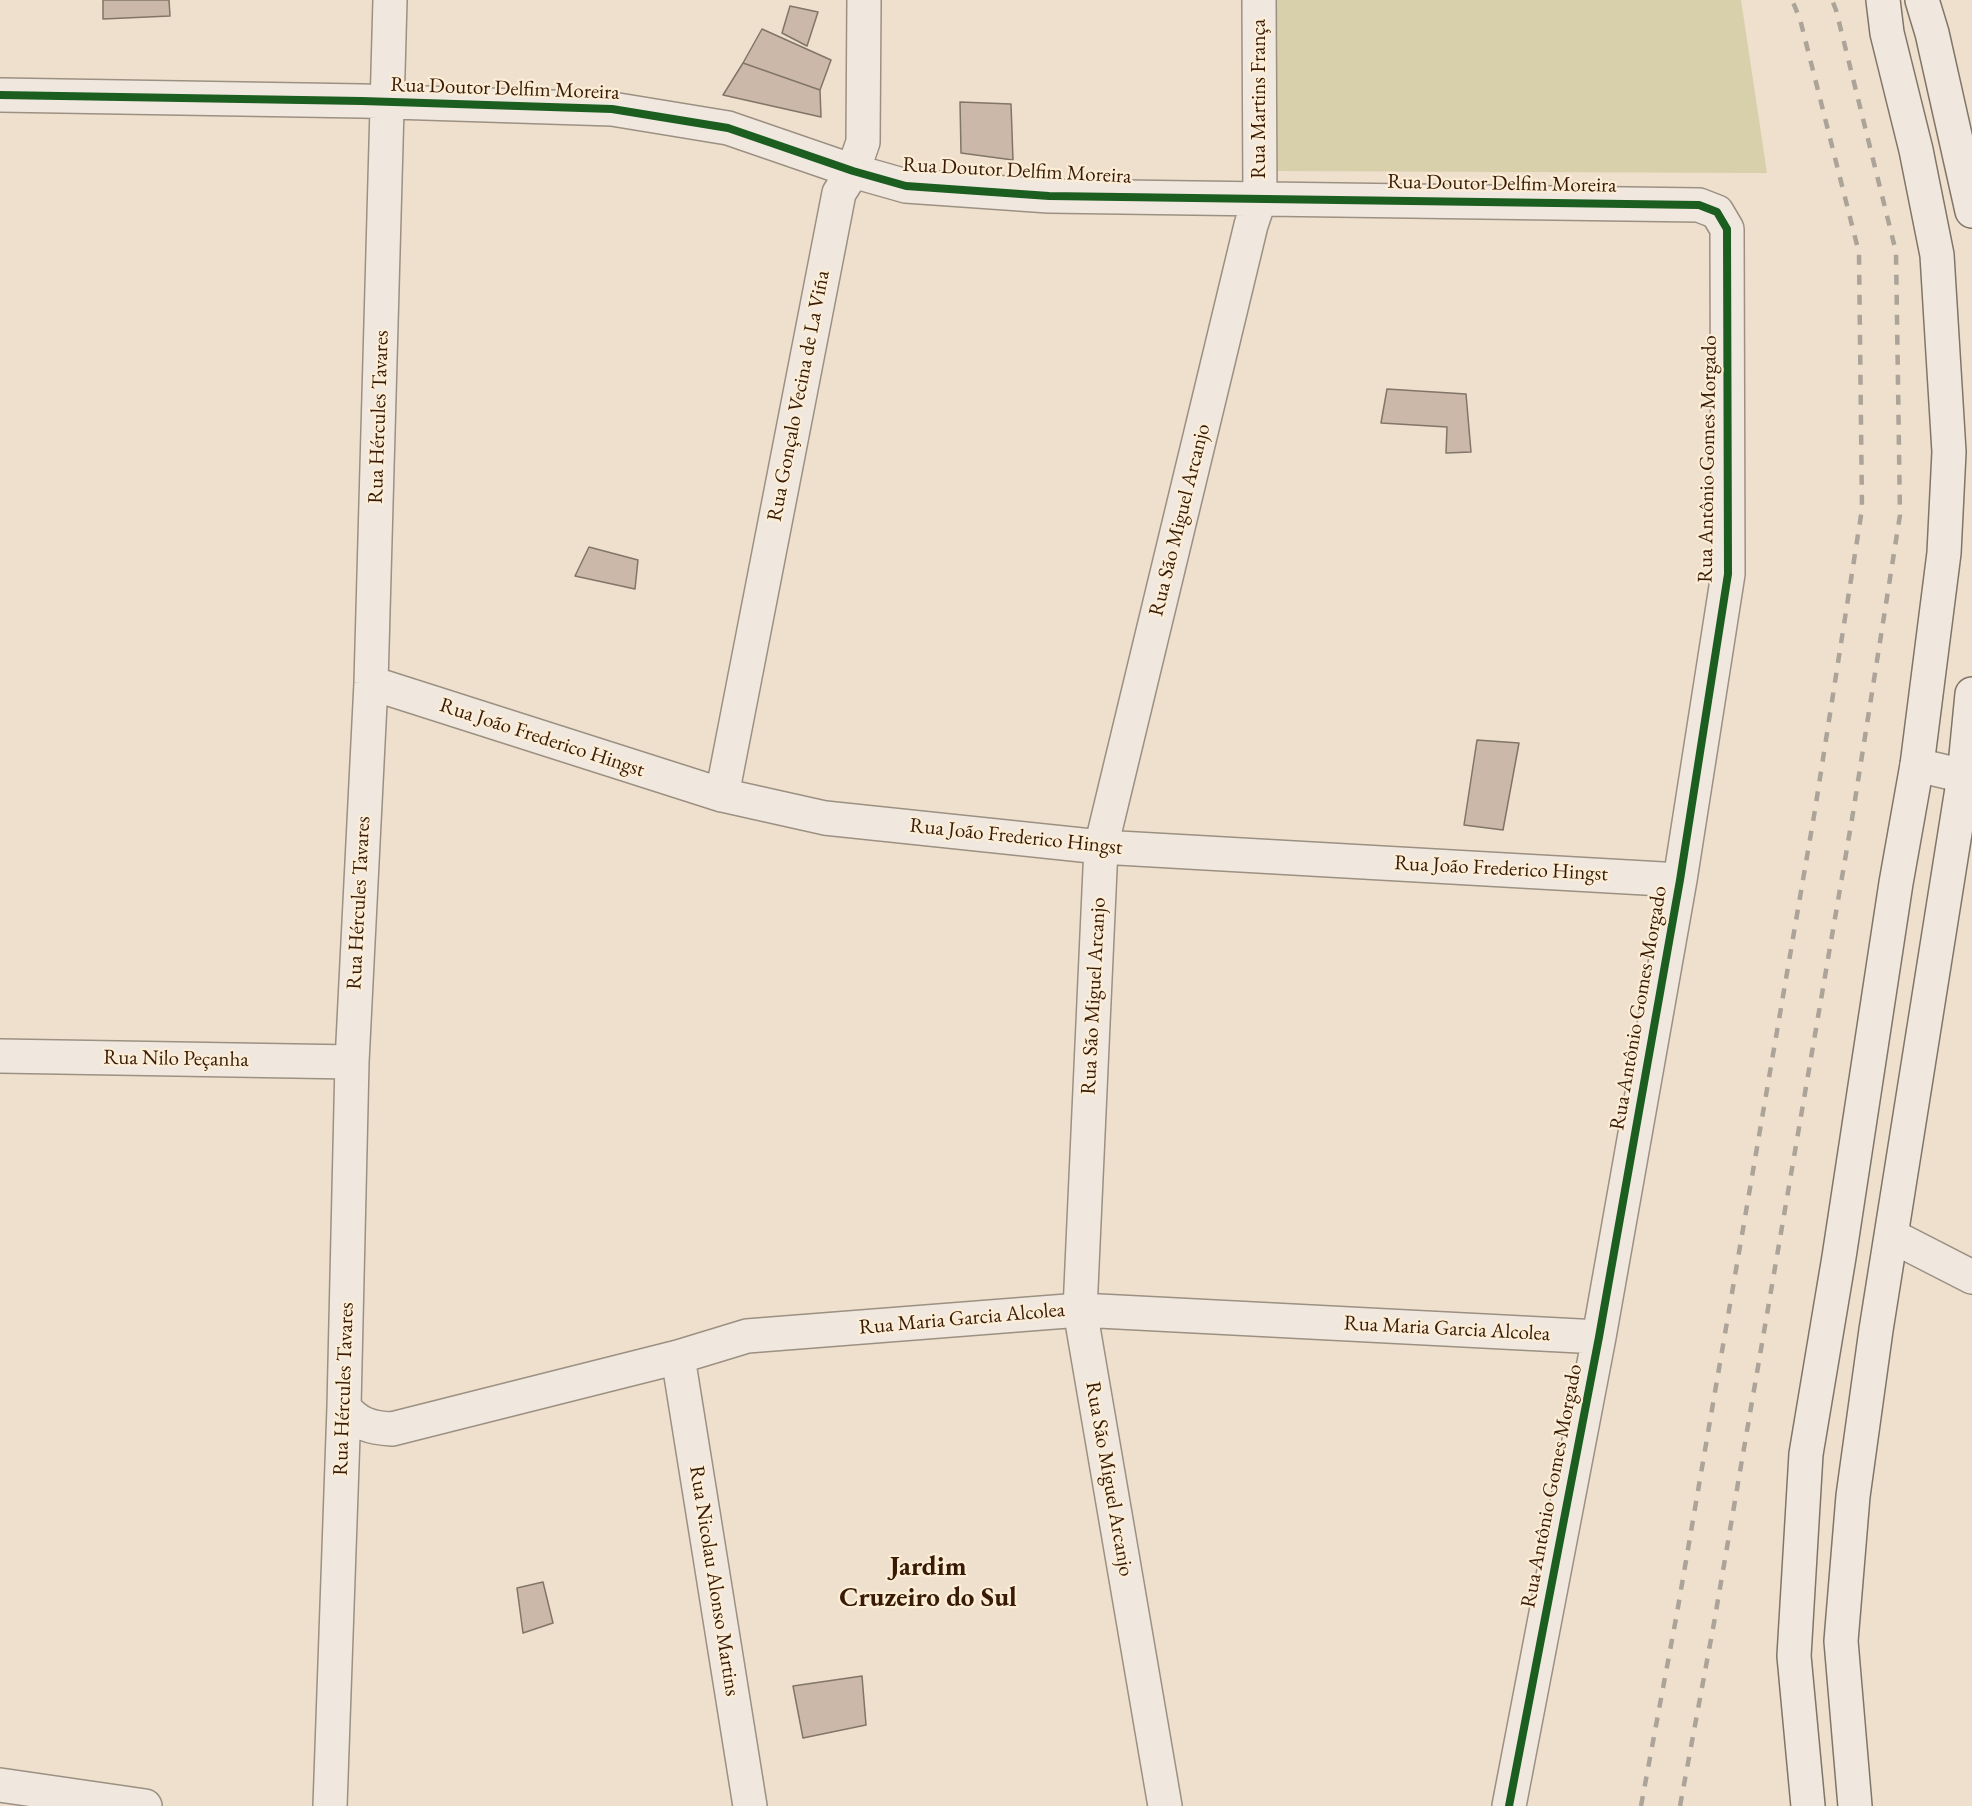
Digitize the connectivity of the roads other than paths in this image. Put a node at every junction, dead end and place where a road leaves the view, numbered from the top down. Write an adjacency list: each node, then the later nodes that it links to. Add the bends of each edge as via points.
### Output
1 (390, 0): 7 (street, Rua Hércules Tavares)
2 (864, 0): 8 (street, Rua Gonçalo Vecina de La Viña, via 863,142)
3 (1258, 0): 9 (street, Rua Martins França)
4 (1883, 0): 14 (street, via 1937,255 1949,452 1944,553)
5 (1922, 0): 10 (street)
6 (0, 96): 7 (street, Rua Doutor Delfim Moreira)
7 (388, 102): 8 (street, Rua Doutor Delfim Moreira, via 612,109 728,128); 12 (street, Rua Hércules Tavares)
8 (853, 171): 9 (street, Rua Doutor Delfim Moreira, via 906,186 1049,196); 16 (street, Rua Gonçalo Vecina de La Viña, via 839,193)
9 (1260, 198): 11 (street, Rua Doutor Delfim Moreira, via 1699,205); 17 (street, Rua São Miguel Arcanjo)
10 (1972, 211)
11 (1717, 212): 18 (street, Rua Antônio Gomes Morgado, via 1728,229 1728,574)
12 (371, 683): 16 (street, Rua João Frederico Hingst); 20 (street, Rua Hércules Tavares)
13 (1972, 694): 15 (street)
14 (1917, 765): 15 (street); 33 (street, via 1806,1454 1794,1656)
15 (1968, 778): 21 (street)
16 (722, 795): 17 (street, Rua João Frederico Hingst, via 825,818)
17 (1101, 847): 18 (street, Rua João Frederico Hingst); 23 (street, Rua São Miguel Arcanjo)
18 (1680, 880): 24 (street, Rua Antônio Gomes Morgado)
19 (0, 1056): 20 (street, Rua Nilo Peçanha)
20 (352, 1062): 26 (street, Rua Hércules Tavares)
21 (1892, 1236): 22 (street); 34 (street, via 1854,1496 1841,1641)
22 (1972, 1277)
23 (1080, 1310): 24 (street, Rua Maria Garcia Alcolea); 25 (street, Rua Maria Garcia Alcolea, via 747,1336); 31 (street, Rua São Miguel Arcanjo)
24 (1599, 1337): 32 (street, Rua Antônio Gomes Morgado)
25 (678, 1357): 26 (street, Rua Maria Garcia Alcolea, via 392,1429 364,1425); 30 (street, Rua Nicolau Alonso Martins)
26 (344, 1407): 29 (street, Rua Hércules Tavares)
27 (0, 1785): 28 (street)
28 (145, 1806)
29 (330, 1806)
30 (750, 1806)
31 (1165, 1806)
32 (1509, 1806)
33 (1808, 1806)
34 (1855, 1806)

